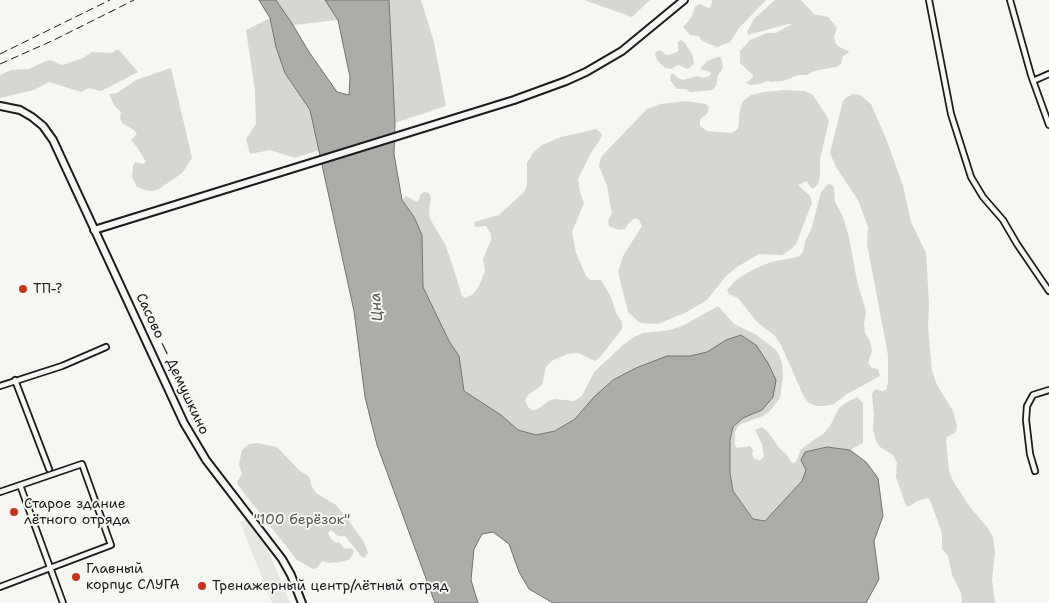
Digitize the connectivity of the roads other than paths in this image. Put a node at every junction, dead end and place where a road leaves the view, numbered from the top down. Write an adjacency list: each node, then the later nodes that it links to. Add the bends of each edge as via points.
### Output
1 (684, 0): 8 (street, via 622,51 586,72 542,90)
2 (930, 0): 9 (street, via 952,114 971,177)
3 (1010, 0): 5 (street)
4 (1049, 74): 5 (street)
5 (1033, 81): 7 (street)
6 (0, 106): 8 (street, Сасово — Демушкино, via 26,114 38,121 48,133)
7 (1049, 125)
8 (94, 230): 22 (street, Сасово — Демушкино, via 187,429 206,460 282,559)
9 (1048, 285): 10 (street)
10 (1049, 291)
11 (106, 348): 12 (street)
12 (15, 380): 13 (street); 15 (street)
13 (0, 386)
14 (1049, 390): 16 (street, via 1033,395 1026,406 1030,454)
15 (49, 469)
16 (1035, 471)
17 (20, 485): 18 (street); 19 (street); 19 (street, via 82,464 111,545)
18 (0, 492)
19 (50, 568): 20 (street); 21 (street)
20 (0, 587)
21 (63, 603)
22 (302, 603)

